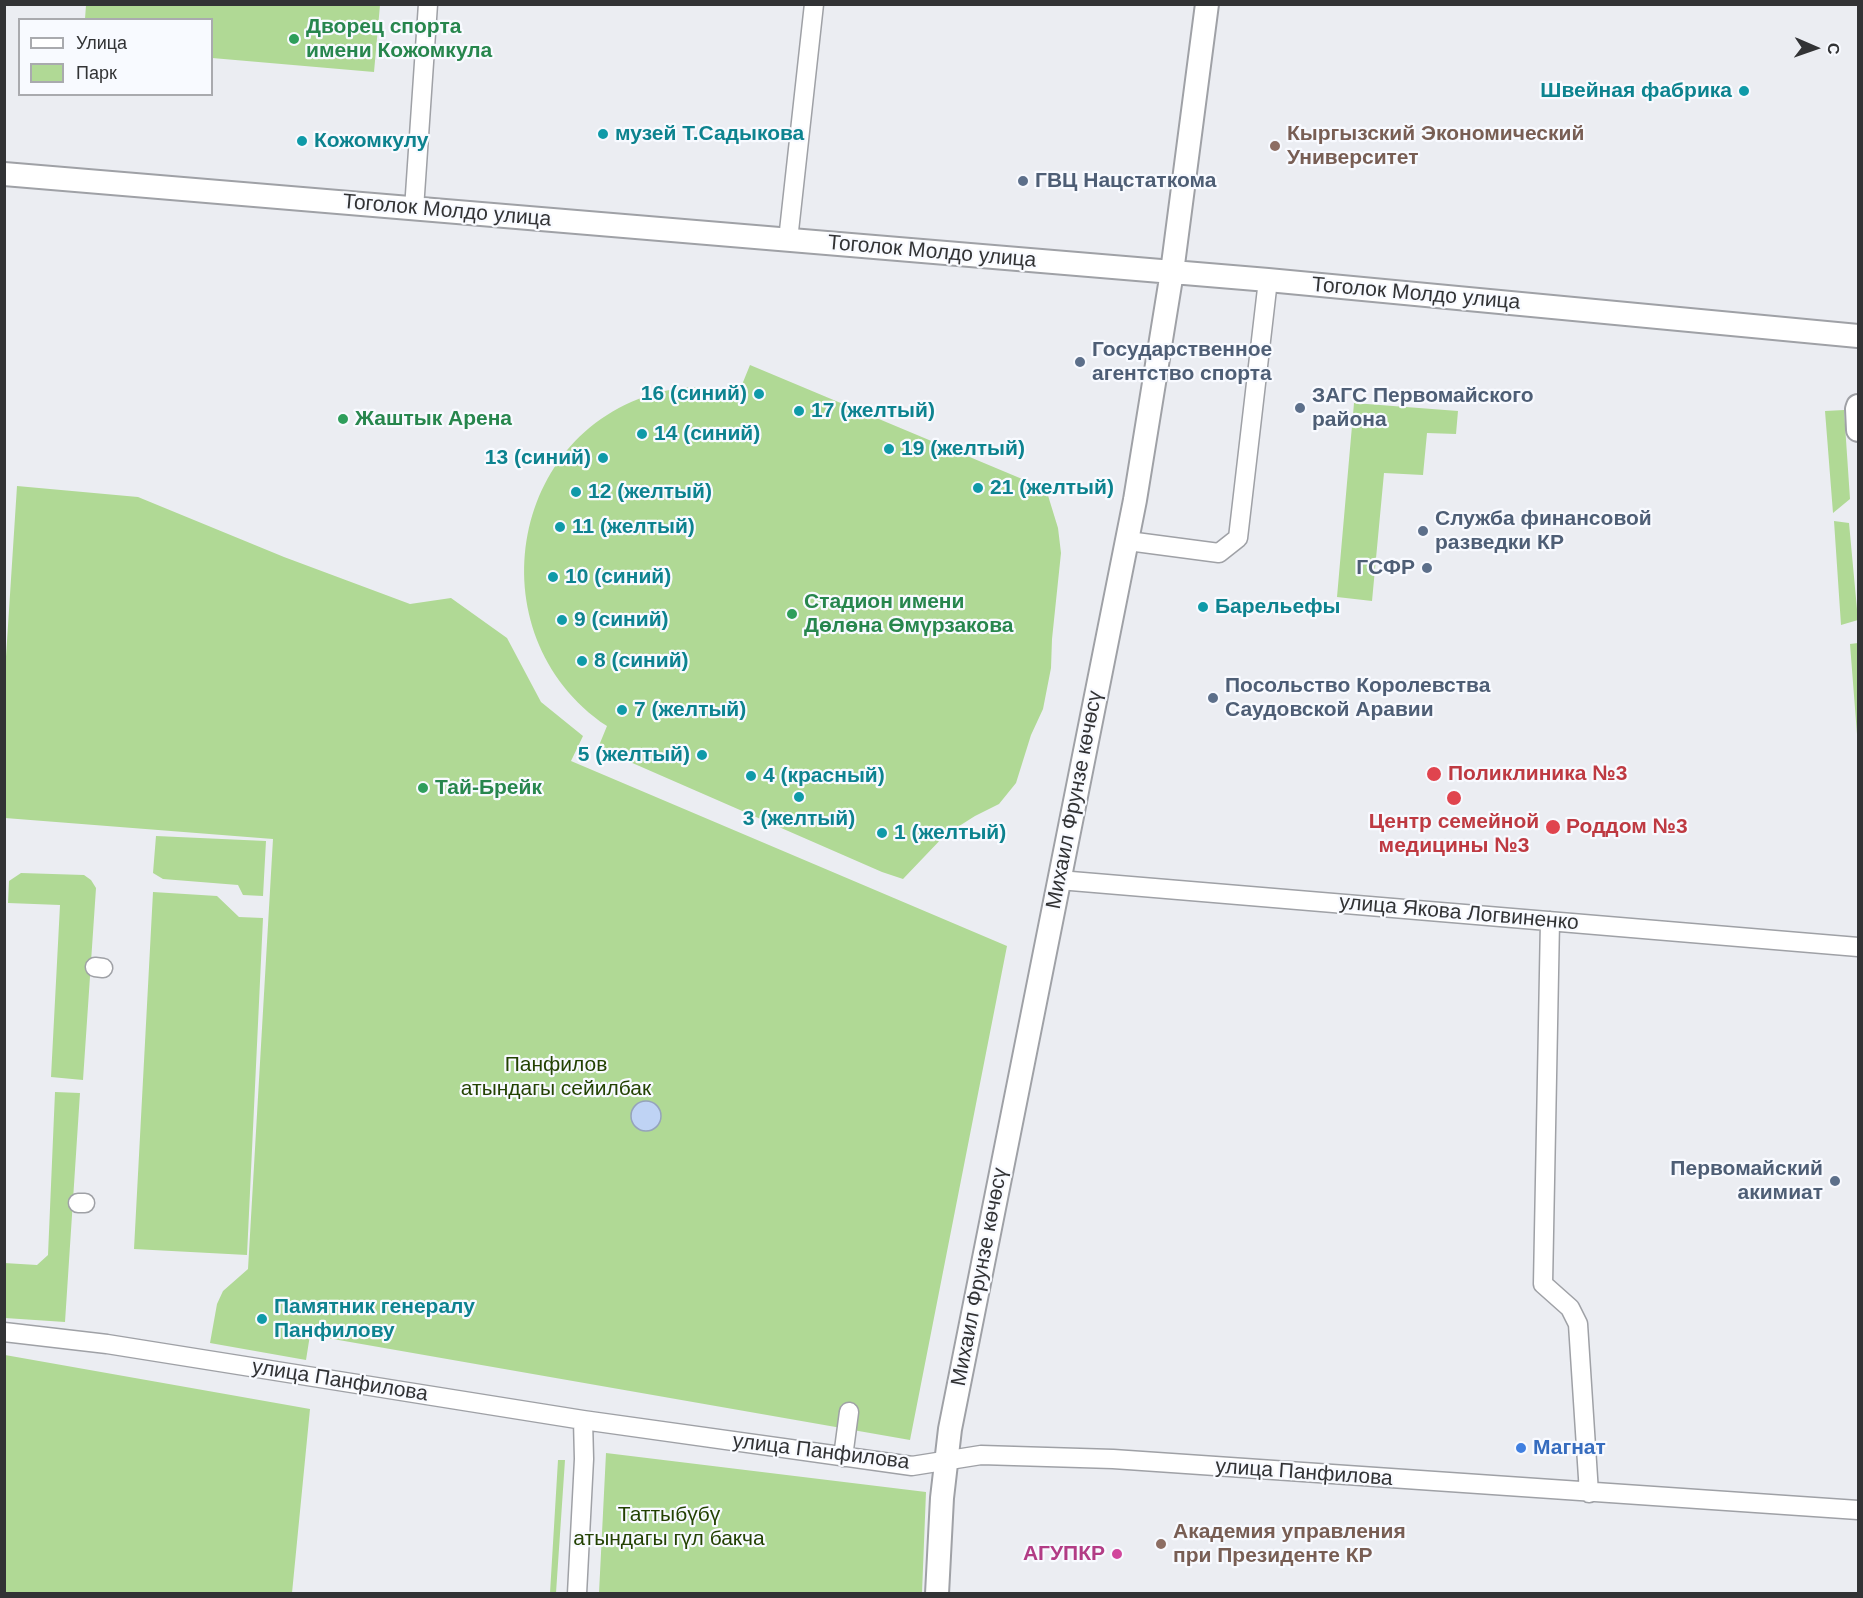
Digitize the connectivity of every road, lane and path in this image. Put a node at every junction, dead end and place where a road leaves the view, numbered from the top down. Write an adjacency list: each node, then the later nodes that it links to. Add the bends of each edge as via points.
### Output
1 (428, 4): 5 (street)
2 (814, 4): 6 (street)
3 (1207, 4): 7 (main road, Михаил Фрунзе көчөсү)
4 (4, 174): 5 (main road, Тоголок Молдо улица)
5 (414, 209): 6 (main road, Тоголок Молдо улица)
6 (788, 240): 7 (main road, Тоголок Молдо улица)
7 (1172, 272): 8 (main road, Тоголок Молдо улица); 12 (main road, Михаил Фрунзе көчөсү)
8 (1268, 280): 9 (main road, Тоголок Молдо улица); 12 (street, via 1238,538 1219,553)
9 (1858, 336)
10 (1858, 406): 11 (main road)
11 (1858, 430)
12 (1128, 540): 13 (main road, Михаил Фрунзе көчөсү)
13 (1059, 880): 14 (street, улица Якова Логвиненко); 20 (main road, Михаил Фрунзе көчөсү, via 952,1418)
14 (1550, 921): 15 (street, улица Якова Логвиненко); 21 (street, via 1543,1284 1570,1308 1578,1324)
15 (1858, 947)
16 (4, 1332): 18 (street, улица Панфилова, via 106,1344)
17 (849, 1412): 19 (street)
18 (583, 1420): 19 (street, улица Панфилова); 23 (street)
19 (843, 1457): 20 (street, улица Панфилова, via 912,1466)
20 (947, 1461): 21 (street, улица Панфилова, via 981,1455 1113,1459); 24 (main road, Михаил Фрунзе көчөсү)
21 (1588, 1493): 22 (street, улица Панфилова)
22 (1858, 1510)
23 (576, 1593)
24 (937, 1593)

